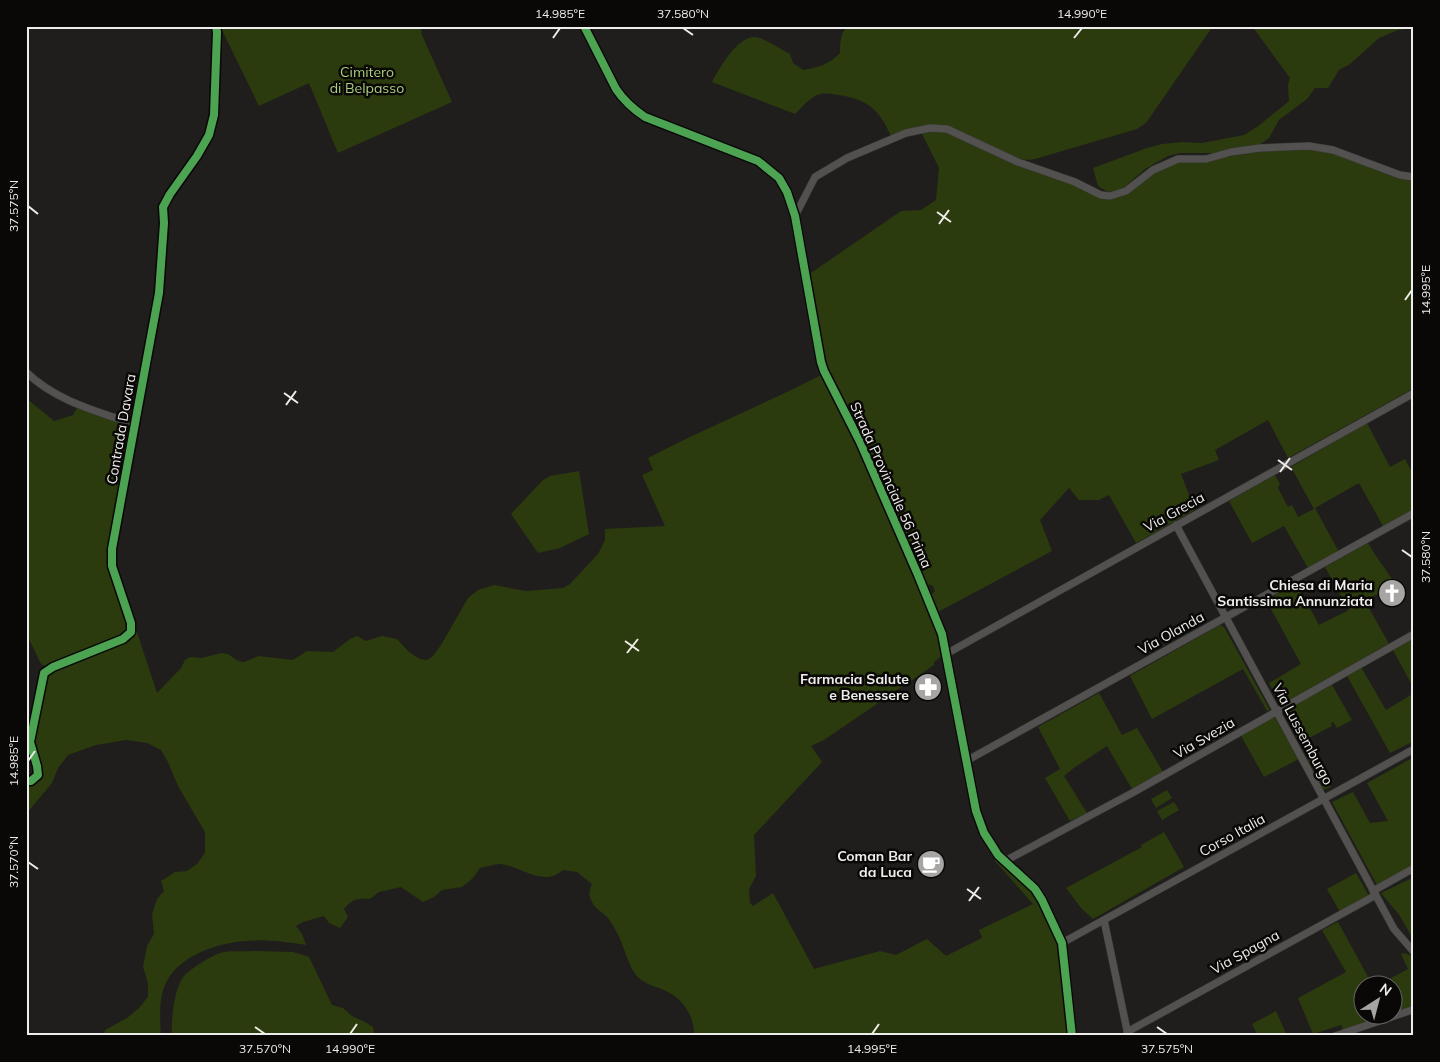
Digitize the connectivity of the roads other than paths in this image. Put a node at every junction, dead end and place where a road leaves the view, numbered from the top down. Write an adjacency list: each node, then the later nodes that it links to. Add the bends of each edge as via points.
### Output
1 (216, 26): 7 (street, Contrada Davara, via 212,125 204,145 163,207 159,293)
2 (584, 26): 4 (street, Strada Provinciale 56 Prima, via 622,98 645,117 758,161 779,178)
3 (1414, 177): 4 (street, via 1400,175 1333,150 1309,146 1260,148 1206,159 1178,159 1153,170 1126,191 1110,196 1018,162 947,129 930,128 906,133 847,158 815,178)
4 (795, 216): 12 (street, Strada Provinciale 56 Prima, via 821,362 918,574 942,634)
5 (26, 372): 7 (street, via 52,392 76,404)
6 (1414, 392): 9 (street, Via Grecia)
7 (134, 424): 16 (street, Contrada Davara, via 111,558 131,632 123,639 53,667 44,674 30,742 38,772 36,779)
8 (1414, 513): 10 (street, Via Olanda)
9 (1176, 525): 10 (street, Via Lussemburgo); 12 (street, Via Grecia)
10 (1226, 618): 13 (street, Via Lussemburgo); 15 (street, Via Olanda)
11 (1414, 634): 13 (street, Via Svezia)
12 (946, 654): 15 (street, Strada Provinciale 56 Prima)
13 (1277, 710): 17 (street, Via Lussemburgo); 18 (street, Via Svezia)
14 (1414, 748): 17 (street, Corso Italia)
15 (966, 761): 18 (street, Strada Provinciale 56 Prima, via 979,822)
16 (26, 781)
17 (1324, 799): 20 (street, Via Lussemburgo); 21 (street, Corso Italia)
18 (1005, 861): 22 (street, Strada Provinciale 56 Prima, via 1034,889)
19 (1414, 868): 20 (street, Via Spagna)
20 (1374, 893): 23 (street, Via Lussemburgo, via 1394,929); 25 (street, Via Spagna)
21 (1104, 920): 22 (street, Corso Italia); 25 (street)
22 (1062, 943): 26 (street, Strada Provinciale 56 Prima)
23 (1414, 952)
24 (1412, 1010): 27 (street)
25 (1128, 1034)
26 (1072, 1036)
27 (1335, 1036)

